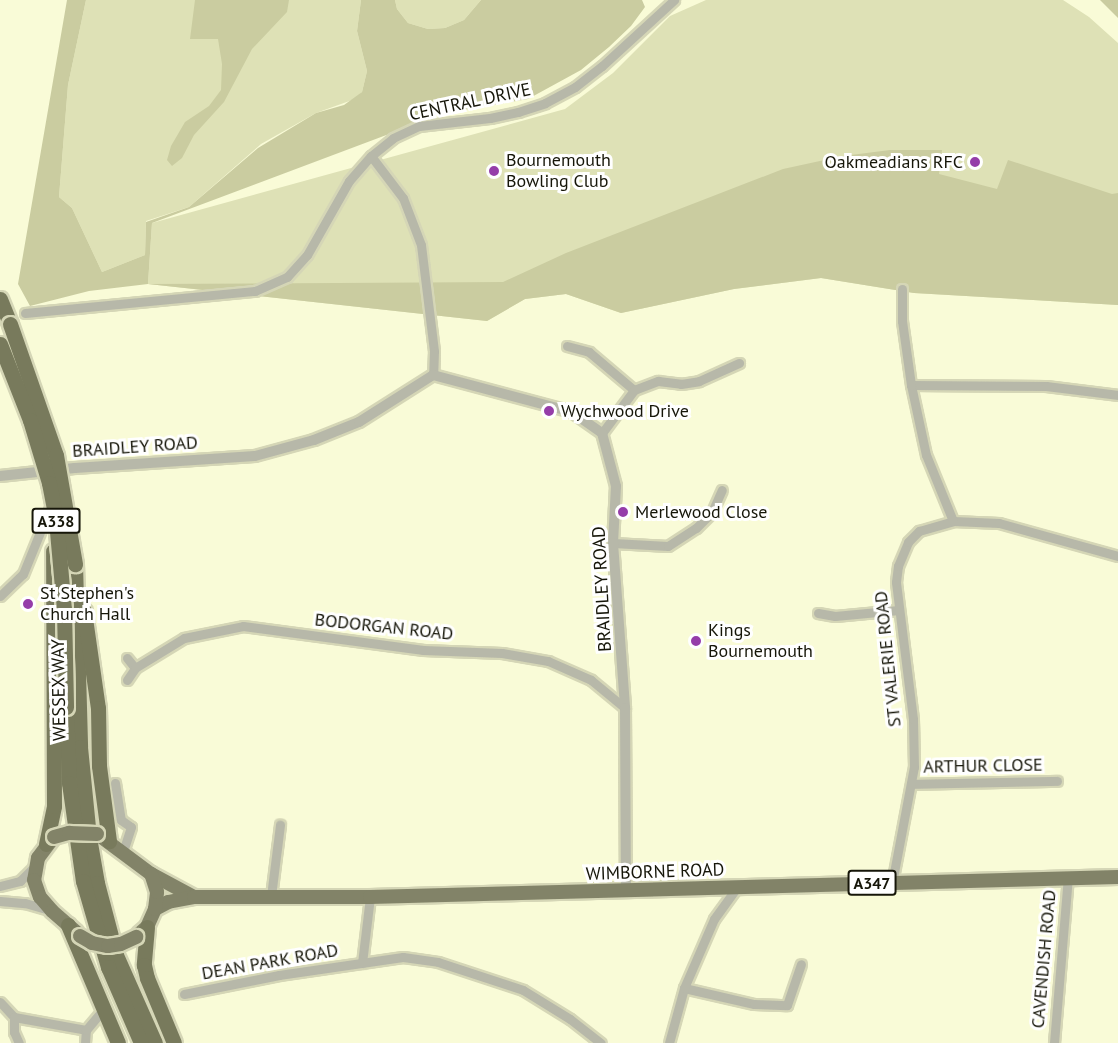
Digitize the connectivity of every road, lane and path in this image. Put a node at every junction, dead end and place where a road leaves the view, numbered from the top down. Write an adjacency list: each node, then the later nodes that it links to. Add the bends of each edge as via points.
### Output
1 (674, 0): 2 (street, CENTRAL DRIVE, via 602,66 545,103 490,118 419,126 393,138)
2 (371, 156): 5 (street, CENTRAL DRIVE, via 349,181 308,255 287,277 255,291); 9 (street, via 403,198 422,245 434,351)
3 (902, 288): 10 (street, via 902,321)
4 (0, 299): 20 (highway, WESSEX WAY / A338, bridge, via 56,455)
5 (25, 313)
6 (0, 344): 27 (highway, WESSEX WAY / A338, bridge, via 37,440 56,520 64,609)
7 (567, 346): 11 (street, via 589,352)
8 (739, 363): 11 (street, via 699,381 658,381)
9 (433, 375): 13 (street, via 572,412); 14 (street, BRAIDLEY ROAD, via 359,422 314,440 255,456)
10 (911, 385): 12 (street, via 1046,386); 17 (street, via 926,455)
11 (634, 390): 13 (street)
12 (1118, 395)
13 (602, 433): 18 (street, BRAIDLEY ROAD, via 616,486)
14 (52, 470): 15 (street, BRAIDLEY ROAD); 21 (street, via 53,500 35,545 23,574)
15 (0, 476)
16 (722, 490): 18 (street, via 712,512 668,546)
17 (953, 521): 19 (street, ST VALERIE ROAD, via 999,523); 22 (street, ST VALERIE ROAD, via 919,531 908,542 898,566)
18 (613, 543): 28 (street, BRAIDLEY ROAD)
19 (1118, 556)
20 (75, 564): 27 (highway, WESSEX WAY / A338); 33 (highway, via 98,708)
21 (0, 596)
22 (898, 609): 23 (street, via 835,616); 31 (street, ST VALERIE ROAD, via 913,719)
23 (818, 613)
24 (127, 658): 25 (street)
25 (135, 668): 26 (street, BODORGAN ROAD); 28 (street, BODORGAN ROAD, via 184,638 243,626 423,650 502,653 548,661 591,680)
26 (127, 680)
27 (66, 706): 34 (highway); 63 (highway, WESSEX WAY / A338, via 69,783 83,881 108,967); 64 (highway, WESSEX WAY / A338, via 97,884 116,955)
28 (626, 708): 43 (street, BRAIDLEY ROAD)
29 (1057, 781): 31 (street, ARTHUR CLOSE)
30 (115, 783): 35 (street, via 121,820 130,827)
31 (911, 784): 40 (street, ST VALERIE ROAD)
32 (280, 825): 44 (street)
33 (103, 838): 34 (main road, bridge, via 69,833); 35 (main road)
34 (50, 841): 36 (main road)
35 (123, 852): 37 (main road)
36 (35, 866): 41 (street, via 20,881); 49 (main road, via 34,880 40,897)
37 (151, 873): 45 (main road, WIMBORNE ROAD / A347); 48 (main road, via 157,892)
38 (1118, 877): 39 (main road, WIMBORNE ROAD / A347)
39 (1068, 878): 40 (main road, WIMBORNE ROAD / A347); 68 (street, CAVENDISH ROAD)
40 (892, 883): 42 (main road, WIMBORNE ROAD / A347)
41 (0, 886)
42 (737, 887): 43 (main road, WIMBORNE ROAD / A347); 54 (street, via 714,919)
43 (626, 891): 46 (main road, WIMBORNE ROAD / A347)
44 (271, 896): 45 (main road, WIMBORNE ROAD / A347); 46 (main road, WIMBORNE ROAD / A347)
45 (194, 897): 48 (main road, WIMBORNE ROAD / A347)
46 (370, 897): 52 (street, DEAN PARK ROAD)
47 (0, 901): 49 (street)
48 (155, 909): 51 (main road)
49 (52, 911): 50 (main road)
50 (68, 925): 51 (main road, bridge, via 92,943 108,946 121,944); 57 (highway)
51 (141, 932): 65 (highway, via 147,978)
52 (362, 963): 55 (street, DEAN PARK ROAD); 66 (street, DEAN PARK ROAD, via 403,957 482,975 523,990)
53 (801, 964): 54 (street, via 787,1005 754,1004)
54 (684, 988): 67 (street)
55 (184, 994)
56 (0, 1002): 58 (street)
57 (103, 1010): 59 (street); 62 (highway)
58 (14, 1017): 59 (street); 60 (street)
59 (86, 1030): 61 (street)
60 (19, 1043)
61 (85, 1043)
62 (118, 1043)
63 (141, 1043)
64 (155, 1043)
65 (174, 1043)
66 (601, 1043)
67 (669, 1043)
68 (1054, 1043)

